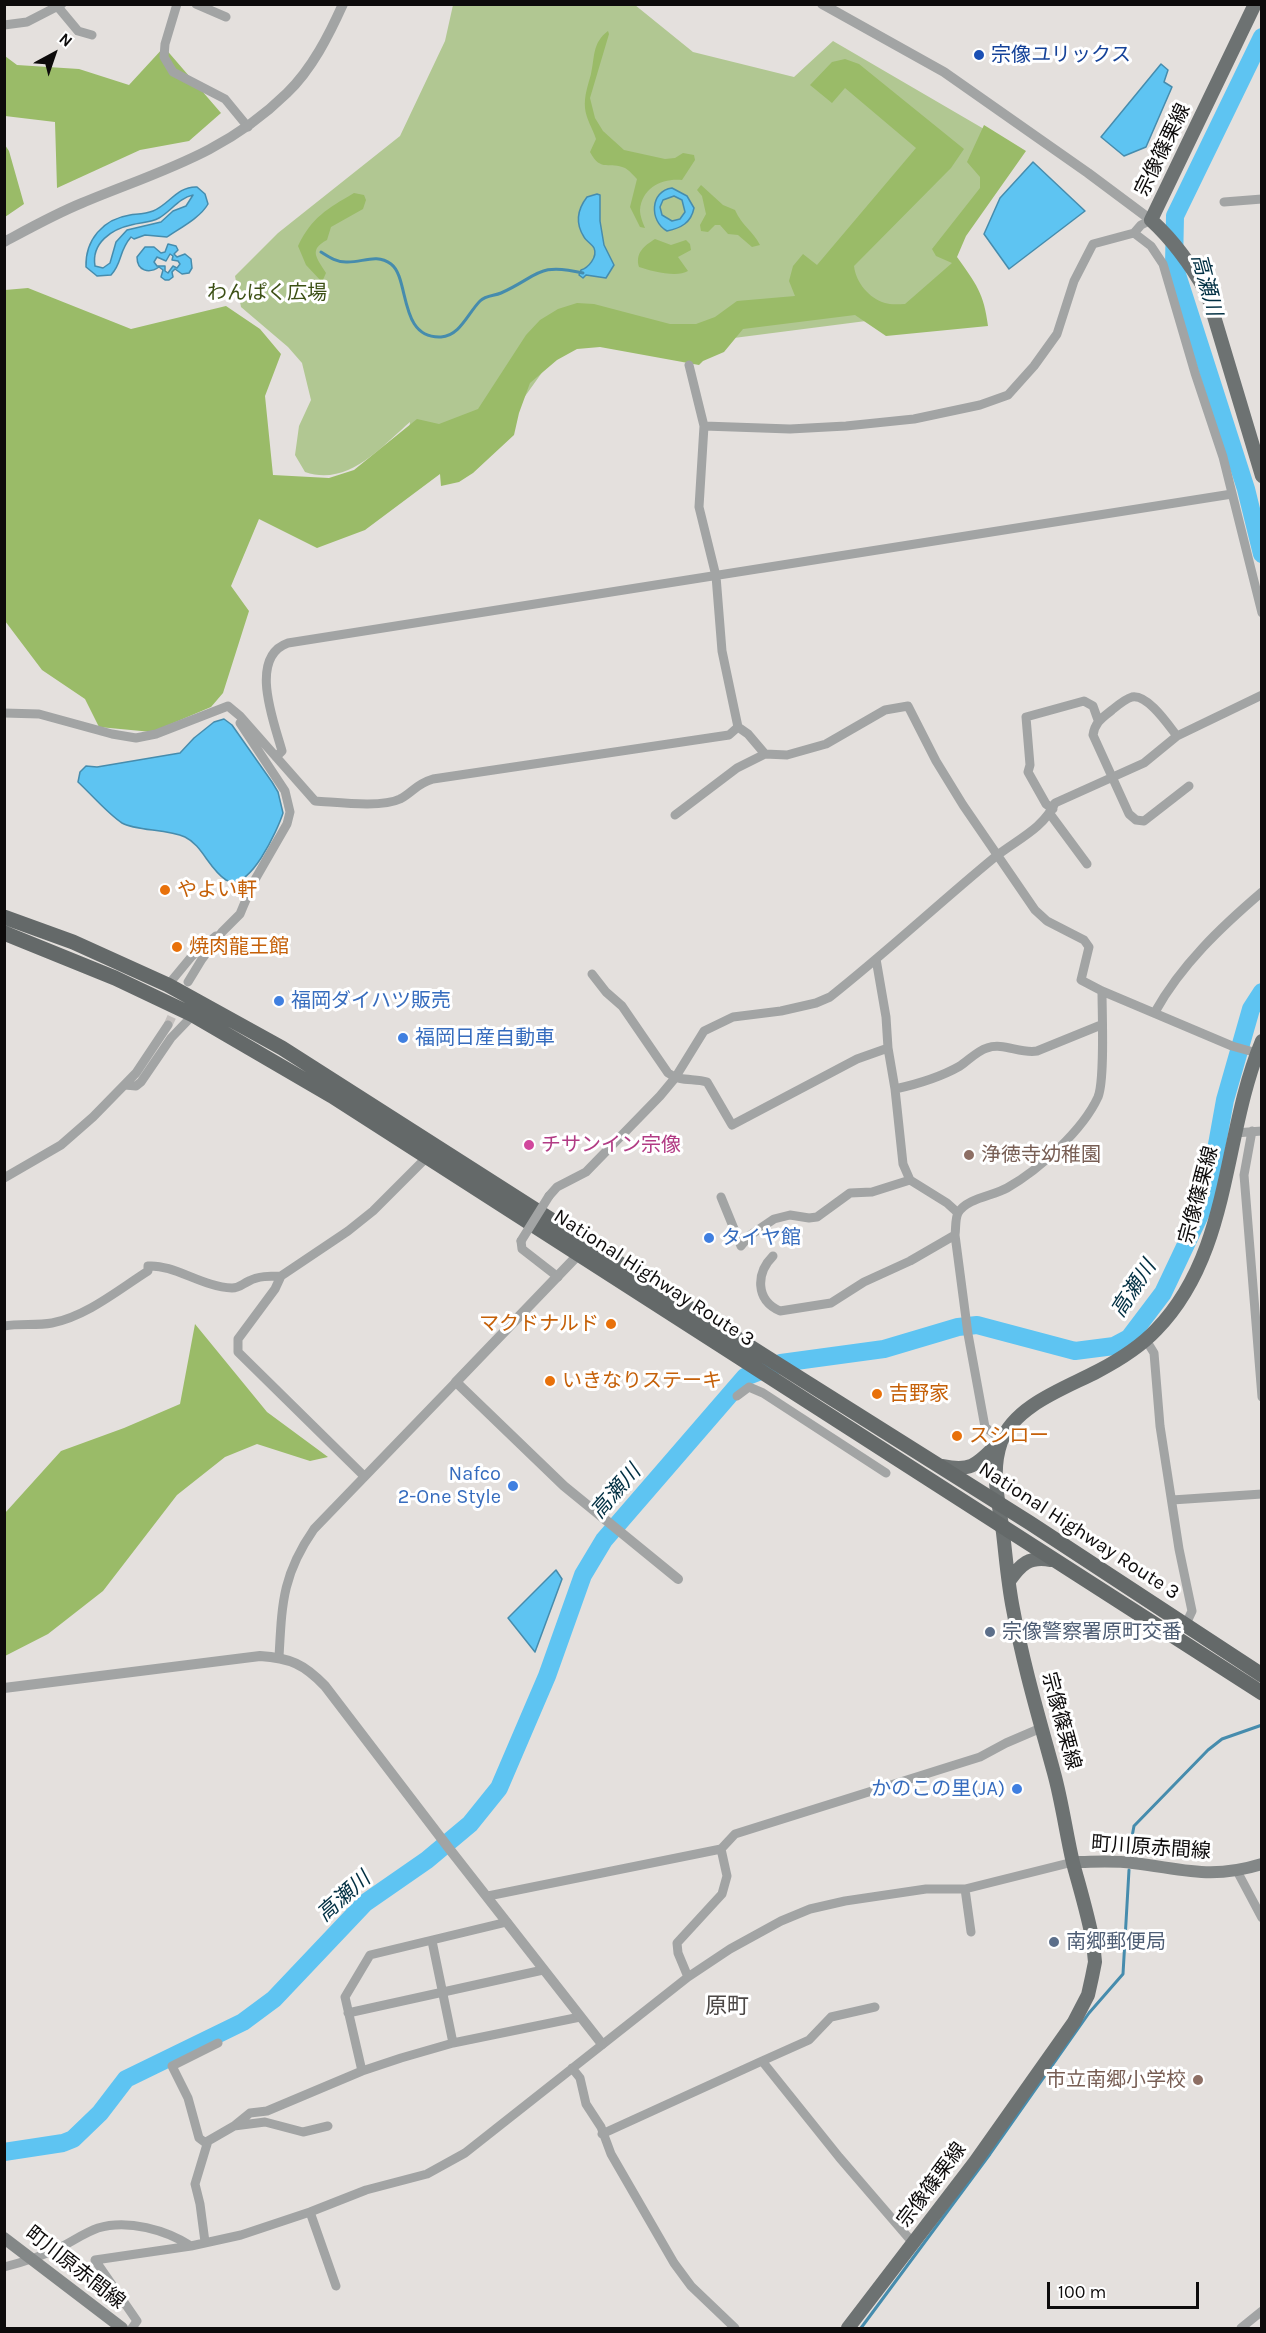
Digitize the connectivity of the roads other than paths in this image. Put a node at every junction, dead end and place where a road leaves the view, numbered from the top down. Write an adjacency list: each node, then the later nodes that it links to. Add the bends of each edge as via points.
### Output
1 (177, 4): 10 (street, via 164,57 173,72 225,99)
2 (196, 4): 7 (street)
3 (344, 4): 10 (street, via 312,62 288,92)
4 (822, 4): 13 (street, via 944,72)
5 (1255, 4): 13 (main road, 宗像篠栗線)
6 (54, 7): 8 (street, via 27,22); 9 (street, via 78,32)
7 (226, 17)
8 (4, 24)
9 (92, 35)
10 (248, 127): 15 (street, via 202,154 82,203)
11 (1262, 199): 12 (street)
12 (1224, 202)
13 (1151, 220): 14 (street); 18 (main road, 宗像篠栗線, via 1179,248 1207,293)
14 (1134, 233): 17 (street, via 1093,244 1074,281 1057,334 1008,395 914,419 846,426); 19 (street, via 1151,246 1162,264)
15 (4, 242)
16 (689, 365): 17 (street)
17 (704, 426): 20 (street, via 699,507)
18 (1262, 476)
19 (1232, 494): 20 (street); 21 (street)
20 (716, 576): 26 (street, via 722,651); 29 (street, via 280,646 270,659 266,686 282,751)
21 (1262, 613)
22 (1262, 695): 27 (street)
23 (4, 713): 24 (street, via 39,714 136,738 228,706)
24 (240, 716): 29 (street); 38 (street, via 240,725 285,791 290,812 240,914)
25 (1098, 720): 27 (street, via 1122,702 1140,698 1166,718); 30 (street, via 1094,740); 32 (street, via 1093,706 1084,701 1026,717 1028,772)
26 (738, 727): 28 (street); 29 (street, via 729,735 433,779 422,782 400,799 368,804 315,801)
27 (1177, 736): 30 (street, via 1144,763)
28 (765, 754): 33 (street, via 737,768); 34 (street, via 787,755 826,744 885,710 908,706 936,761)
29 (276, 757)
30 (1113, 778): 31 (street, via 1129,814 1144,821); 32 (street, via 1055,803)
31 (1190, 786)
32 (1051, 812): 34 (street, via 1031,832); 35 (street)
33 (675, 815)
34 (996, 856): 40 (street); 44 (street, via 1035,910 1047,921 1084,940 1089,947 1081,980)
35 (1087, 864)
36 (1262, 892): 45 (street, via 1208,942 1166,992)
37 (4, 917): 43 (highway, National Highway Route 3, via 74,942)
38 (222, 932): 42 (street); 43 (street, via 199,949)
39 (4, 933): 46 (highway, National Highway Route 3)
40 (876, 959): 50 (street); 51 (street, via 830,997 816,1003 733,1017 714,1024 705,1031)
41 (592, 974): 51 (street, via 622,1006)
42 (188, 982)
43 (168, 986): 72 (highway, National Highway Route 3, via 282,1048)
44 (1102, 991): 45 (street); 48 (street)
45 (1155, 1012): 49 (street, via 1232,1046)
46 (193, 1015): 52 (street, via 171,1038 141,1082 136,1086); 56 (highway, National Highway Route 3)
47 (168, 1025): 52 (street)
48 (1101, 1025): 53 (street, via 1037,1051 986,1048 951,1071); 60 (street, via 1099,1095 1090,1111 1051,1155 1029,1173 1007,1188 966,1205)
49 (1259, 1047): 55 (main road, 宗像篠栗線)
50 (888, 1048): 51 (street, via 857,1059 732,1125 707,1082); 53 (street)
51 (675, 1078): 65 (street, bridge, via 586,1172 557,1187 520,1241 522,1249)
52 (125, 1084): 57 (street, via 61,1145)
53 (895, 1089): 58 (street, via 903,1164)
54 (1257, 1131): 55 (street); 70 (street, via 1244,1175)
55 (1235, 1133): 67 (main road, 宗像篠栗線, via 1218,1210 1195,1274 1176,1308)
56 (427, 1156): 62 (highway, National Highway Route 3); 64 (street, via 373,1211)
57 (4, 1178)
58 (910, 1180): 59 (street, via 850,1193 817,1216 774,1219 741,1246); 60 (street)
59 (721, 1197)
60 (958, 1213): 61 (street)
61 (955, 1235): 63 (street, via 831,1303 780,1311 766,1302 761,1290 764,1266); 71 (street, via 985,1427)
62 (579, 1254): 65 (street); 78 (highway, National Highway Route 3)
63 (773, 1256)
64 (280, 1276): 66 (street, via 260,1277 232,1288 202,1282 160,1265 148,1266 148,1271 71,1317 51,1323); 74 (street, via 275,1289 238,1339 238,1352)
65 (558, 1277): 68 (street)
66 (4, 1326)
67 (1146, 1340): 71 (main road, 宗像篠栗線, via 1034,1405); 76 (street, via 1154,1353)
68 (456, 1382): 74 (street); 80 (street, via 564,1486)
69 (737, 1396): 73 (street, via 749,1387 756,1390)
70 (1262, 1398)
71 (1002, 1440): 72 (main road, via 967,1469); 77 (main road, 宗像篠栗線, via 995,1473)
72 (941, 1466): 77 (highway, National Highway Route 3)
73 (886, 1473)
74 (364, 1476): 83 (street, via 314,1529 288,1577)
75 (1262, 1494): 76 (street)
76 (1172, 1500): 82 (street, via 1192,1611)
77 (998, 1503): 78 (main road, 宗像篠栗線); 82 (highway, National Highway Route 3)
78 (1002, 1527): 79 (highway, National Highway Route 3); 81 (main road, 宗像篠栗線)
79 (1051, 1560): 81 (main road, via 1038,1558 1022,1563); 86 (highway, National Highway Route 3)
80 (678, 1579)
81 (1009, 1581): 87 (main road, 宗像篠栗線)
82 (1185, 1626): 84 (highway, National Highway Route 3)
83 (279, 1657): 85 (street, via 232,1659); 93 (street, via 304,1667 325,1686)
84 (1262, 1675)
85 (4, 1688)
86 (1262, 1694)
87 (1041, 1728): 88 (street, via 980,1757 735,1834); 89 (main road, 宗像篠栗線)
88 (721, 1849): 93 (street); 99 (street, via 727,1876 722,1894 677,1943)
89 (1073, 1862): 91 (main road, 町川原赤間線, via 1116,1861 1203,1874); 92 (street); 117 (main road, 宗像篠栗線, via 1093,1942 1095,1962 1088,1995 1074,2022 975,2162)
90 (1262, 1864): 91 (main road, 町川原赤間線)
91 (1237, 1871): 94 (street)
92 (965, 1889): 96 (street); 99 (street, via 926,1889 810,1909 730,1949)
93 (488, 1896): 95 (street)
94 (1261, 1919)
95 (507, 1922): 97 (street); 98 (street)
96 (971, 1932)
97 (432, 1941): 100 (street); 102 (street, via 370,1955 345,1997)
98 (543, 1970): 100 (street); 103 (street)
99 (688, 1977): 106 (street)
100 (443, 1992): 102 (street); 105 (street)
101 (875, 2007): 107 (street, via 831,2017 809,2040)
102 (348, 2013): 109 (street)
103 (580, 2017): 105 (street); 106 (street)
104 (218, 2043): 113 (street, via 172,2066 188,2098 199,2138)
105 (453, 2043): 109 (street)
106 (602, 2044): 108 (street)
107 (762, 2061): 112 (street); 117 (street)
108 (572, 2068): 112 (street, via 580,2078 586,2104); 114 (street, via 465,2153 427,2174 366,2190)
109 (362, 2071): 110 (street, via 267,2111 250,2112)
110 (234, 2126): 111 (street, via 265,2122 303,2132); 113 (street)
111 (328, 2126)
112 (602, 2134): 125 (street, via 674,2263 691,2286)
113 (207, 2144): 116 (street, via 195,2184)
114 (310, 2212): 116 (street, via 241,2235); 121 (street)
115 (4, 2238): 119 (main road, 町川原赤間線)
116 (204, 2242): 118 (street)
117 (913, 2242): 126 (main road, 宗像篠栗線)
118 (191, 2246): 119 (street, via 141,2227 111,2226); 124 (street, via 95,2260 137,2321)
119 (33, 2260): 120 (street); 123 (main road, 町川原赤間線)
120 (4, 2267)
121 (336, 2286)
122 (1262, 2311): 127 (street)
123 (122, 2328)
124 (132, 2328)
125 (735, 2328)
126 (848, 2328)
127 (1241, 2328)

